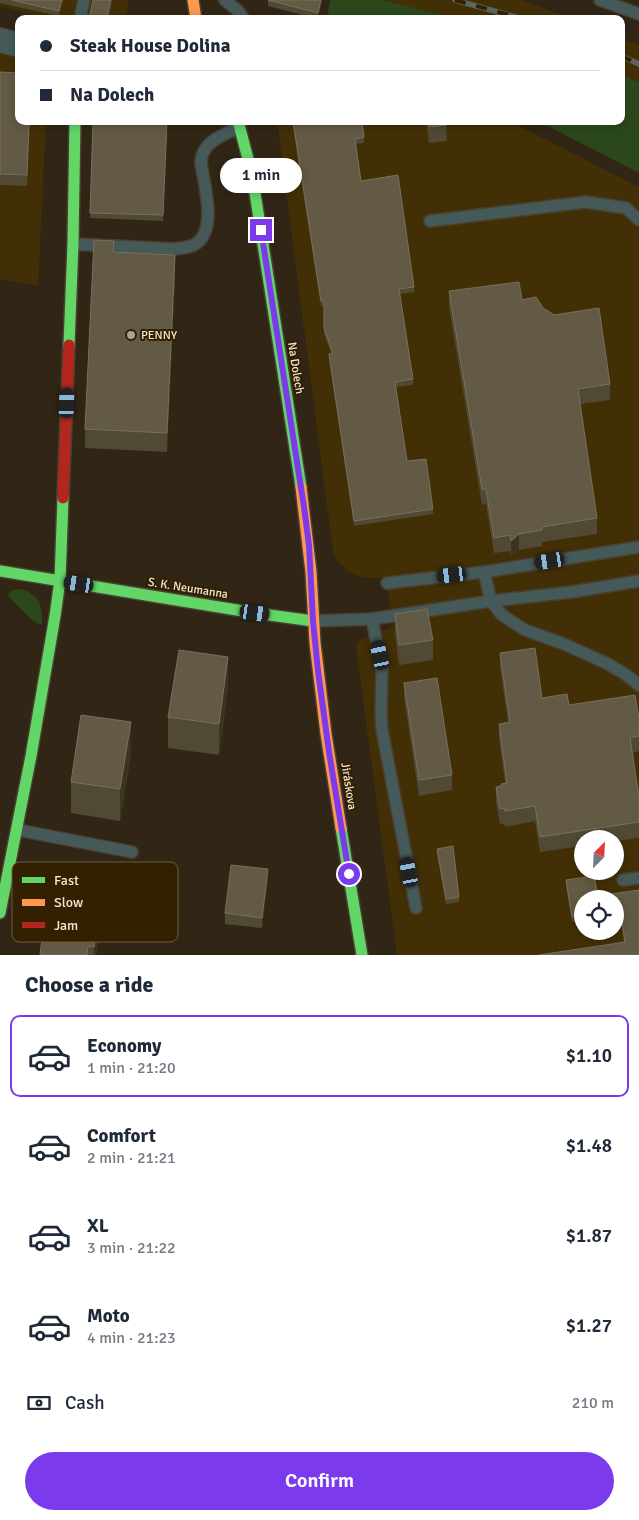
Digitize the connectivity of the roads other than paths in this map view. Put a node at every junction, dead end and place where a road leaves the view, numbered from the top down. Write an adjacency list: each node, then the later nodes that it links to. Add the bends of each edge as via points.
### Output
1 (84, 0): 6 (lane)
2 (193, 0): 7 (street)
3 (225, 0): 8 (lane)
4 (600, 0): 5 (lane)
5 (639, 14)
6 (81, 15)
7 (195, 15)
8 (241, 15)
9 (0, 40): 10 (street)
10 (15, 44)
11 (75, 125): 16 (street)
12 (237, 125): 16 (lane, via 203,150 201,163 208,222 196,244 182,248)
13 (239, 125): 25 (street, Na Dolech, via 252,174 296,455 309,545)
14 (639, 220): 15 (lane, via 626,208 586,202)
15 (430, 221)
16 (73, 244): 20 (street)
17 (639, 547): 19 (lane)
18 (0, 571): 20 (street, S. K. Neumanna)
19 (484, 572): 22 (lane); 23 (lane)
20 (60, 580): 25 (street, S. K. Neumanna); 27 (street, via 43,688)
21 (639, 581): 23 (lane)
22 (387, 583)
23 (491, 601): 24 (lane); 26 (lane, via 502,615 525,630 608,664)
24 (372, 619): 25 (lane); 32 (lane, via 382,669 382,730)
25 (313, 621): 34 (street, Jiráskova, via 326,734)
26 (639, 685)
27 (9, 829): 28 (lane); 31 (street, via 10,863)
28 (132, 852)
29 (639, 878): 30 (lane)
30 (624, 880)
31 (3, 894): 33 (street)
32 (416, 908)
33 (0, 913)
34 (362, 955)

